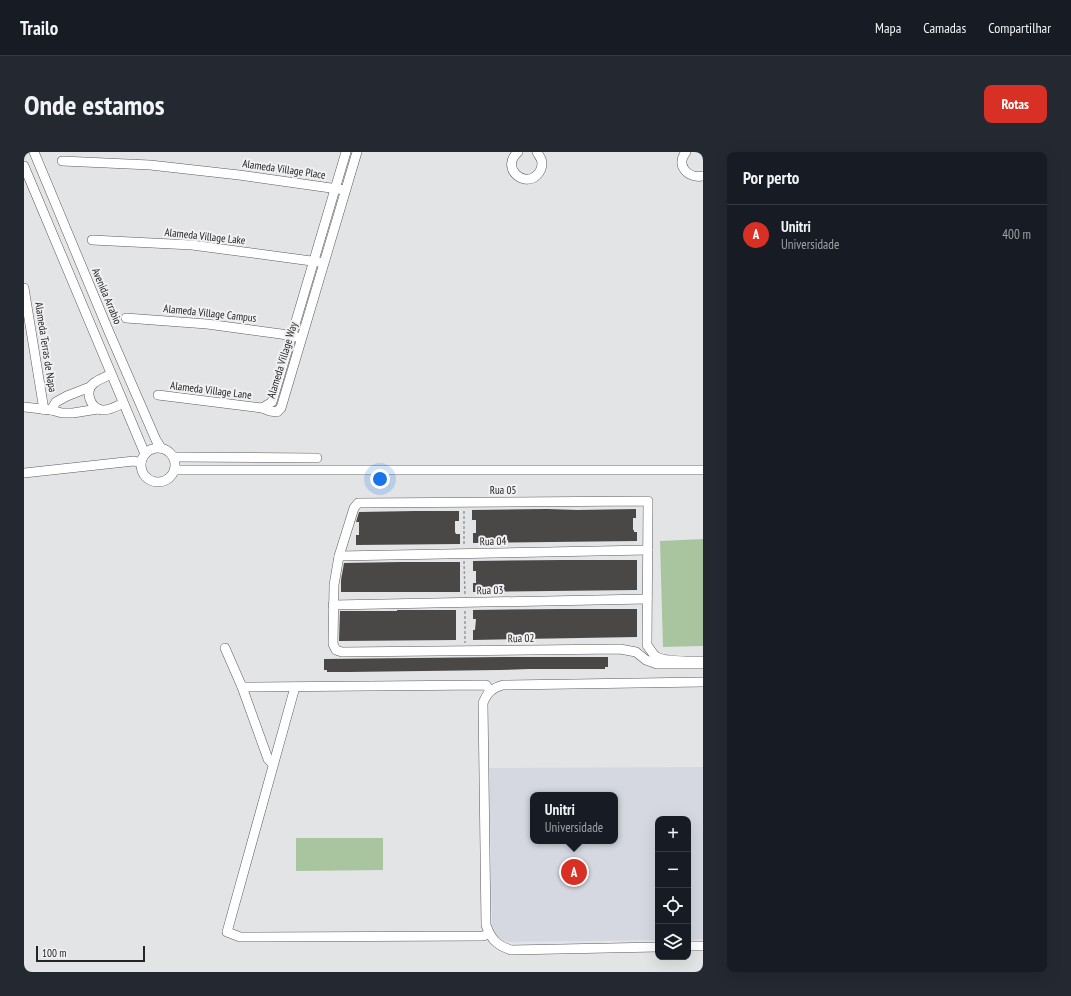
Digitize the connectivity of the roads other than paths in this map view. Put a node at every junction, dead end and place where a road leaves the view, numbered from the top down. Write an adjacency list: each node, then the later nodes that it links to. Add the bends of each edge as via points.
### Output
1 (34, 152): 17 (street, Avenida Arrabio)
2 (346, 152): 10 (street, Alameda Village Way)
3 (356, 152): 11 (street, Alameda Village Way)
4 (518, 152): 5 (street, via 512,161 513,171 526,179 531,179 539,173 542,163)
5 (537, 152)
6 (686, 152): 9 (street, via 682,166 688,174)
7 (62, 160): 10 (street, Alameda Village Place, via 172,168)
8 (24, 166): 19 (street)
9 (703, 176)
10 (336, 188): 11 (street, Alameda Village Place); 13 (street, Alameda Village Way)
11 (345, 190): 14 (street, Alameda Village Way)
12 (92, 240): 13 (street, Alameda Village Lake, via 192,245)
13 (314, 261): 14 (street, Alameda Village Lake); 18 (street, Alameda Village Way)
14 (324, 263): 20 (street, Alameda Village Way)
15 (24, 288): 28 (street, Alameda Terras de Napa)
16 (126, 318): 18 (street, Alameda Village Campus, via 207,324)
17 (109, 332): 19 (street); 29 (street, Avenida Arrabio)
18 (292, 336): 20 (street, Alameda Village Campus); 26 (street, Alameda Village Way, via 272,402)
19 (96, 337): 21 (street)
20 (301, 338): 26 (street, Alameda Village Way, via 281,408 277,412)
21 (111, 374): 22 (street); 24 (street)
22 (90, 388): 27 (street, via 89,397 93,406); 28 (street, via 67,396)
23 (158, 395): 26 (street, Alameda Village Lane)
24 (123, 403): 27 (street, via 108,410); 31 (street)
25 (24, 407): 28 (street)
26 (262, 408)
27 (98, 409): 28 (street, via 73,413)
28 (47, 410)
29 (161, 448): 30 (street, via 169,451); 31 (street, via 152,449)
30 (174, 457): 32 (street); 33 (street)
31 (143, 458): 33 (street, via 142,472 152,481 162,482 170,478); 35 (street)
32 (317, 458)
33 (175, 470): 34 (street)
34 (703, 470)
35 (24, 473)
36 (648, 550): 37 (street, Rua 04); 37 (street, Rua 05, via 648,501 358,503 354,508); 38 (street)
37 (339, 556): 39 (street)
38 (647, 599): 39 (street, Rua 03); 41 (street)
39 (333, 605): 41 (street, Rua 02, via 334,644 336,650 342,652)
40 (225, 648): 45 (street)
41 (648, 652): 42 (street, via 665,660); 43 (street, via 657,664)
42 (703, 661)
43 (703, 664)
44 (703, 682): 47 (street, via 503,685)
45 (242, 687): 46 (street); 48 (street, via 268,759)
46 (295, 687): 47 (street, via 486,685); 48 (street)
47 (490, 691): 49 (street, via 485,696 482,710 486,925)
48 (273, 764): 49 (street, via 226,932 240,938)
49 (489, 934): 52 (street, via 502,947 511,950)
50 (691, 946): 51 (street)
51 (703, 946)
52 (655, 947)

